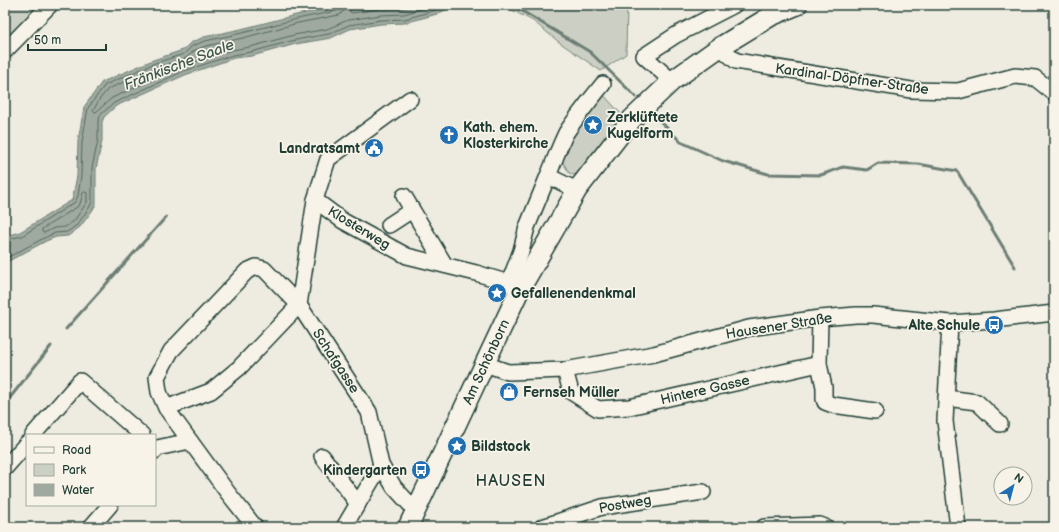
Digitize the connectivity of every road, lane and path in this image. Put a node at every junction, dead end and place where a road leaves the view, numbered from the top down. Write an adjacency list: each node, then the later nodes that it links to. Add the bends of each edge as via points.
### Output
1 (50, 5): 5 (street)
2 (734, 5): 7 (street, via 676,35 644,56)
3 (797, 5): 4 (main road, Am Schönborn, via 771,16)
4 (720, 47): 7 (main road, Am Schönborn); 8 (street, Kardinal-Döpfner-Straße, via 736,61 911,90 958,91 1015,76 1035,78)
5 (5, 50)
6 (603, 84): 10 (street, via 566,134)
7 (666, 87): 11 (main road, Am Schönborn, via 632,119)
8 (1054, 93)
9 (410, 99): 13 (street, Klosterweg, via 328,159)
10 (548, 176): 11 (street); 17 (street, via 527,227)
11 (577, 190): 17 (main road, Am Schönborn)
12 (404, 196): 14 (street)
13 (315, 200): 16 (street, Klosterweg, via 343,220 407,256); 18 (street)
14 (412, 210): 15 (street); 16 (street)
15 (389, 225)
16 (445, 265): 17 (street, Klosterweg)
17 (514, 287): 22 (main road, Am Schönborn)
18 (299, 305): 26 (street, via 239,368 211,391); 26 (street, Schafgasse, via 264,269 256,267 247,271 171,352 156,377); 35 (street, Schafgasse, via 369,412)
19 (1054, 313): 21 (street, Hausener Straße)
20 (820, 318): 21 (street, Hausener Straße, via 873,315); 23 (street); 24 (street, Hausener Straße, via 749,328 654,354)
21 (950, 323): 25 (street)
22 (485, 364): 24 (street, Hausener Straße, via 508,372); 40 (main road, Am Schönborn)
23 (819, 364): 24 (street, Hintere Gasse, via 629,407 598,409 572,392); 27 (street, via 826,402)
24 (565, 370)
25 (946, 398): 28 (street, via 977,402); 47 (street, via 945,421)
26 (166, 408): 31 (street)
27 (875, 410)
28 (1000, 424)
29 (35, 434): 30 (street, via 80,381)
30 (141, 434)
31 (190, 441): 33 (street); 42 (street)
32 (26, 443): 36 (street)
33 (156, 448)
34 (322, 456): 38 (street)
35 (381, 465): 38 (street); 40 (street, Schafgasse)
36 (5, 468)
37 (703, 492): 44 (street, Postweg, via 602,507)
38 (358, 504): 43 (street)
39 (109, 506): 41 (street)
40 (412, 519)
41 (91, 527)
42 (255, 527)
43 (344, 527)
44 (542, 527)
45 (764, 527): 46 (street)
46 (825, 527)
47 (958, 527)

